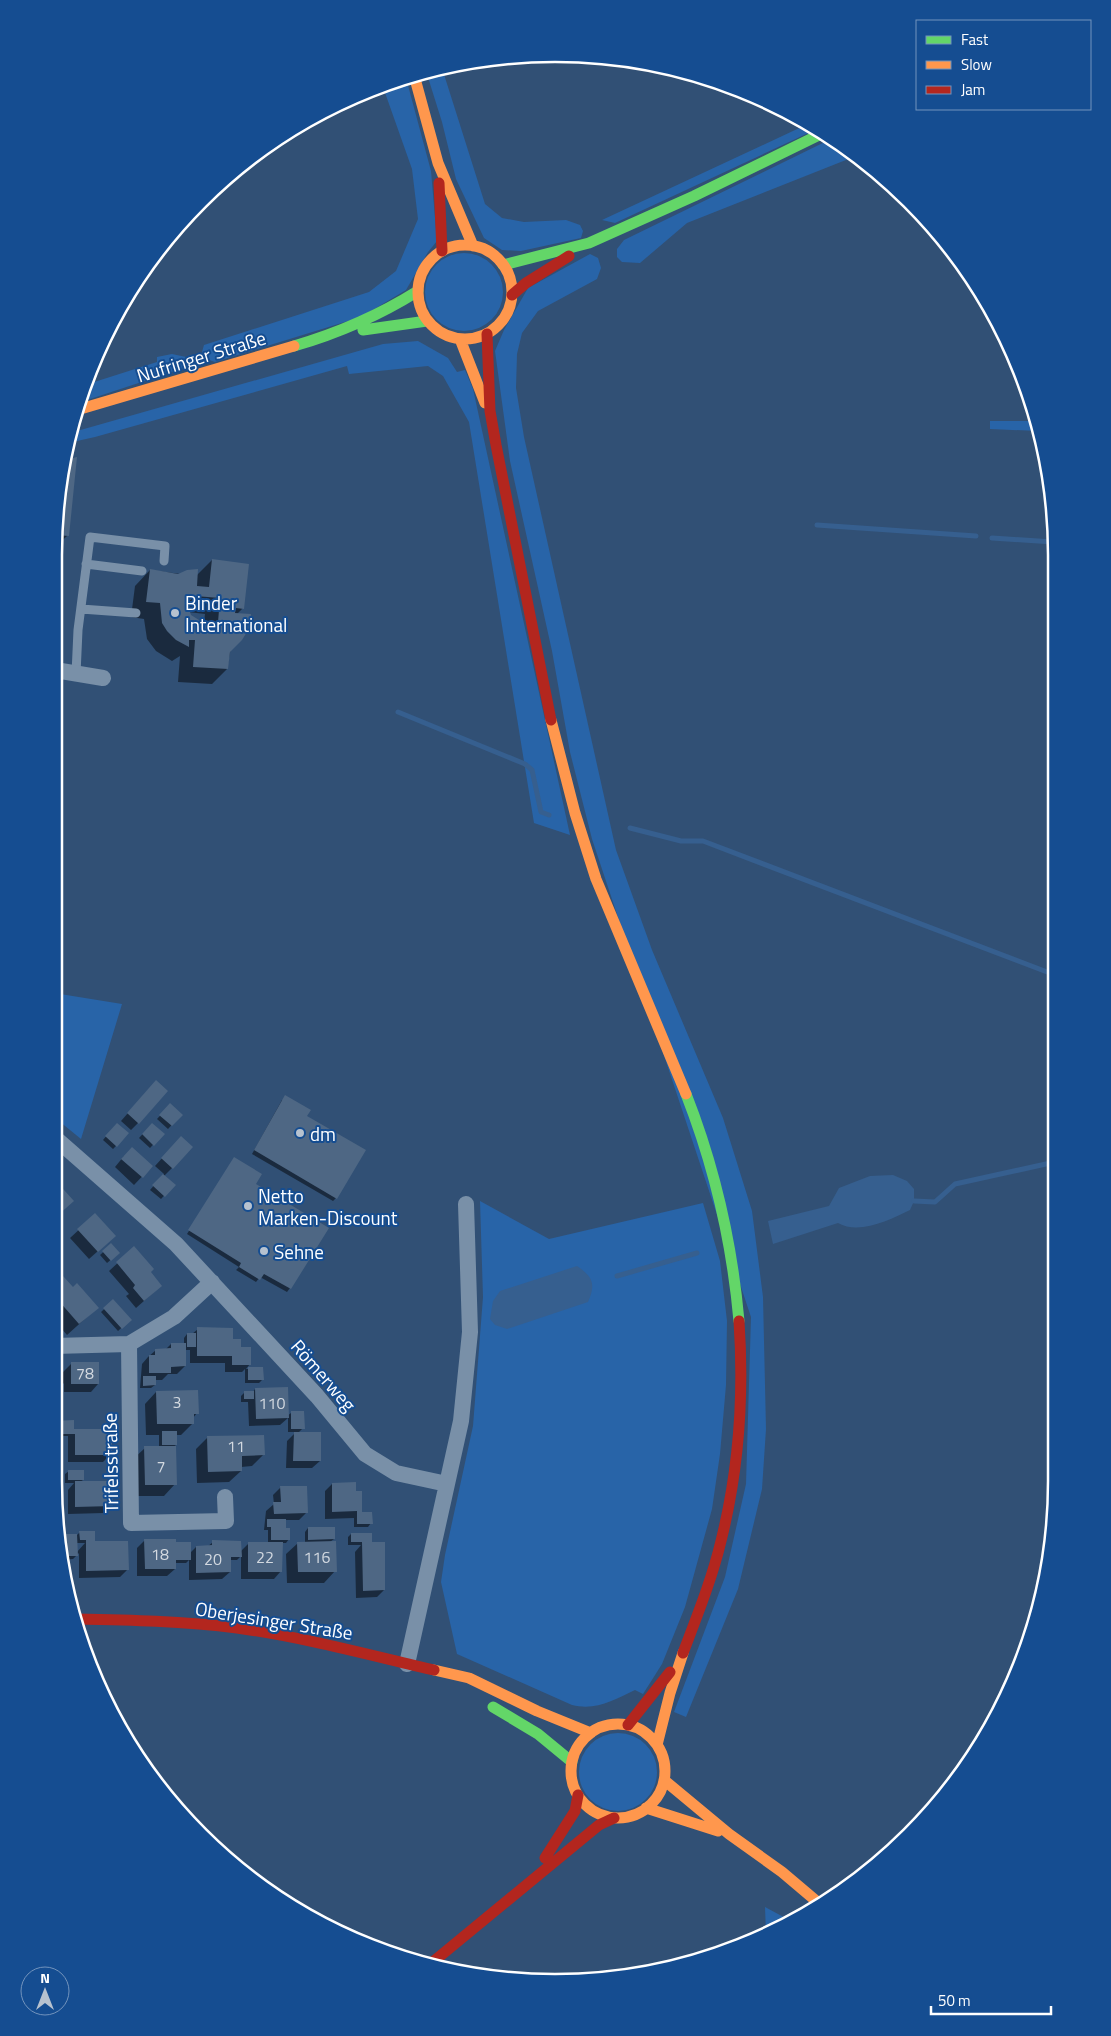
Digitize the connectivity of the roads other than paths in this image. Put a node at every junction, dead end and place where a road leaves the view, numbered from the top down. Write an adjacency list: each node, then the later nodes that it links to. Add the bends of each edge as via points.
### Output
1 (416, 83): 3 (main road)
2 (815, 137): 4 (main road)
3 (438, 162): 5 (main road); 6 (main road)
4 (589, 243): 7 (main road); 9 (main road)
5 (473, 246): 6 (main road, via 456,246); 7 (main road, via 488,251)
6 (442, 251): 8 (main road, via 424,269)
7 (502, 265): 9 (main road, via 509,276)
8 (418, 291): 10 (main road, via 420,308); 11 (main road, Nufringer Straße, via 389,309)
9 (512, 294): 12 (main road, via 502,321)
10 (427, 321): 11 (main road, Nufringer Straße); 13 (main road, via 443,334)
11 (334, 334): 14 (main road, Nufringer Straße)
12 (487, 334): 13 (main road); 15 (main road)
13 (460, 339): 15 (main road)
14 (86, 407)
15 (491, 418): 32 (main road, via 543,678 578,824 616,932 705,1146 720,1199 733,1266 739,1313 741,1374 739,1433 732,1488 721,1545)
16 (164, 561): 17 (lane, via 165,546 90,538)
17 (86, 564): 18 (lane); 19 (lane)
18 (142, 571)
19 (81, 609): 20 (lane); 22 (lane)
20 (136, 613)
21 (63, 672): 22 (street)
22 (76, 674): 23 (street)
23 (103, 678)
24 (63, 1145): 26 (street, Römerweg, via 176,1244)
25 (466, 1204): 29 (street, via 470,1332 460,1422)
26 (212, 1282): 27 (street, via 174,1317); 29 (street, Römerweg, via 317,1396 365,1454 396,1473)
27 (128, 1344): 28 (street); 30 (street, Trifelsstraße, via 131,1523 226,1521)
28 (63, 1346)
29 (447, 1484): 33 (street)
30 (225, 1497)
31 (83, 1619): 33 (main road, Oberjesinger Straße, via 237,1628)
32 (680, 1660): 36 (main road); 38 (main road)
33 (414, 1666): 34 (main road); 37 (main road, Oberjesinger Straße, via 469,1678)
34 (446, 1684)
35 (480, 1701): 39 (main road, via 519,1721)
36 (628, 1725): 37 (main road, via 605,1726); 38 (main road, via 644,1732)
37 (591, 1733): 39 (main road, via 578,1746)
38 (657, 1745): 40 (main road, via 664,1762)
39 (572, 1762): 41 (main road, via 572,1780)
40 (664, 1780): 42 (main road, via 658,1796); 44 (main road)
41 (578, 1795): 43 (main road, via 596,1813); 45 (main road, via 576,1811 569,1824)
42 (646, 1808): 43 (main road, via 630,1816); 44 (main road)
43 (614, 1818): 45 (main road, via 599,1825)
44 (729, 1834): 46 (main road)
45 (521, 1888): 47 (main road)
46 (814, 1899)
47 (437, 1959)

